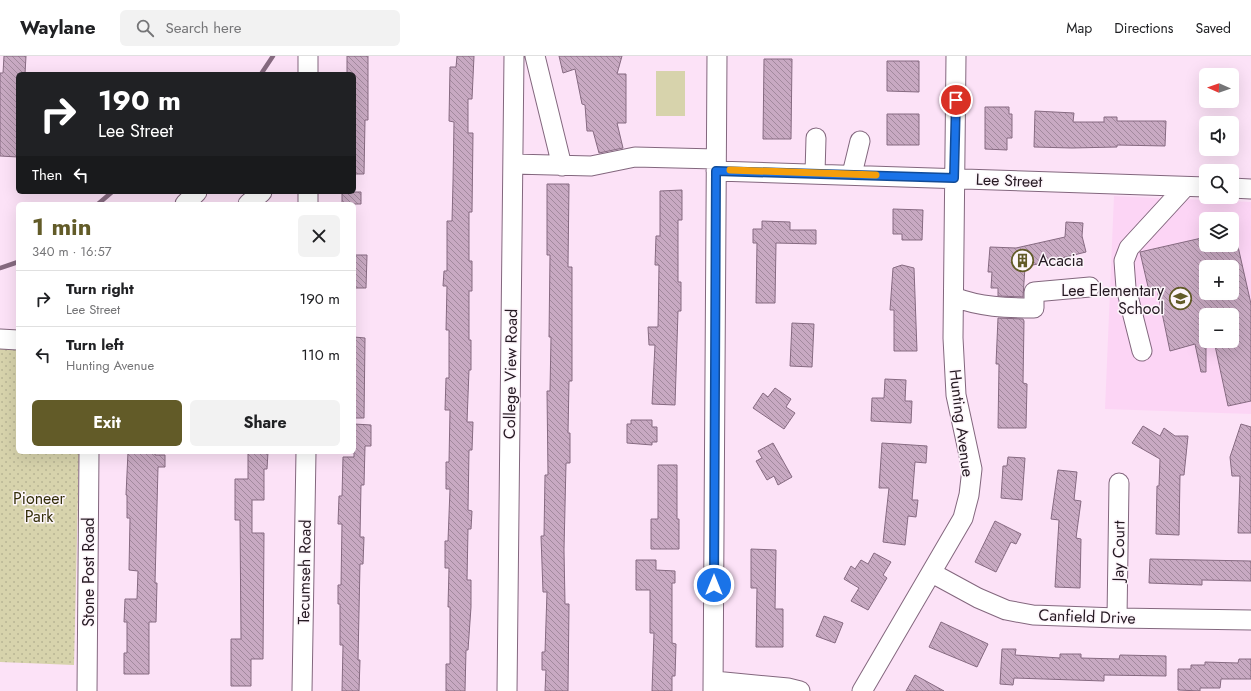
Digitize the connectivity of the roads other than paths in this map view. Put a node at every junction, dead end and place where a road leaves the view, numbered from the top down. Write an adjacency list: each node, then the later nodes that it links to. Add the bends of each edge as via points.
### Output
1 (308, 56): 6 (street)
2 (514, 56): 9 (street, College View Road)
3 (535, 56): 11 (street)
4 (717, 56): 10 (street)
5 (960, 60): 14 (street, Hunting Avenue)
6 (308, 72)
7 (816, 138): 12 (street)
8 (860, 141): 13 (street)
9 (513, 164): 11 (street, Lee Street); 37 (street, College View Road)
10 (716, 165): 11 (street, Lee Street, via 635,157 591,166); 12 (street, Lee Street); 34 (street)
11 (562, 166)
12 (815, 173): 13 (street, Lee Street)
13 (852, 174): 14 (street, Lee Street)
14 (954, 178): 15 (street, Lee Street); 24 (street, Hunting Avenue)
15 (1185, 187): 16 (street, Lee Street); 27 (street, via 1130,248 1124,261 1126,288)
16 (1199, 188)
17 (1239, 188): 18 (street)
18 (1251, 189)
19 (195, 194): 21 (street)
20 (260, 194): 22 (street)
21 (187, 202)
22 (250, 202)
23 (1090, 287): 24 (street, via 1034,292 1034,308 991,307)
24 (954, 297): 31 (street, Hunting Avenue, via 956,395 972,469 963,518)
25 (0, 339): 26 (street)
26 (16, 340)
27 (1142, 350)
28 (89, 454): 35 (street, Stone Post Road)
29 (306, 454): 36 (street, Tecumseh Road)
30 (1119, 483): 32 (street, Jay Court)
31 (932, 573): 32 (street, Canfield Drive, via 1006,610 1033,615); 39 (street, Hunting Avenue)
32 (1117, 618): 33 (street, Canfield Drive)
33 (1251, 620)
34 (714, 686): 38 (street, via 788,688)
35 (88, 691)
36 (302, 691)
37 (506, 691)
38 (800, 691)
39 (862, 691)

